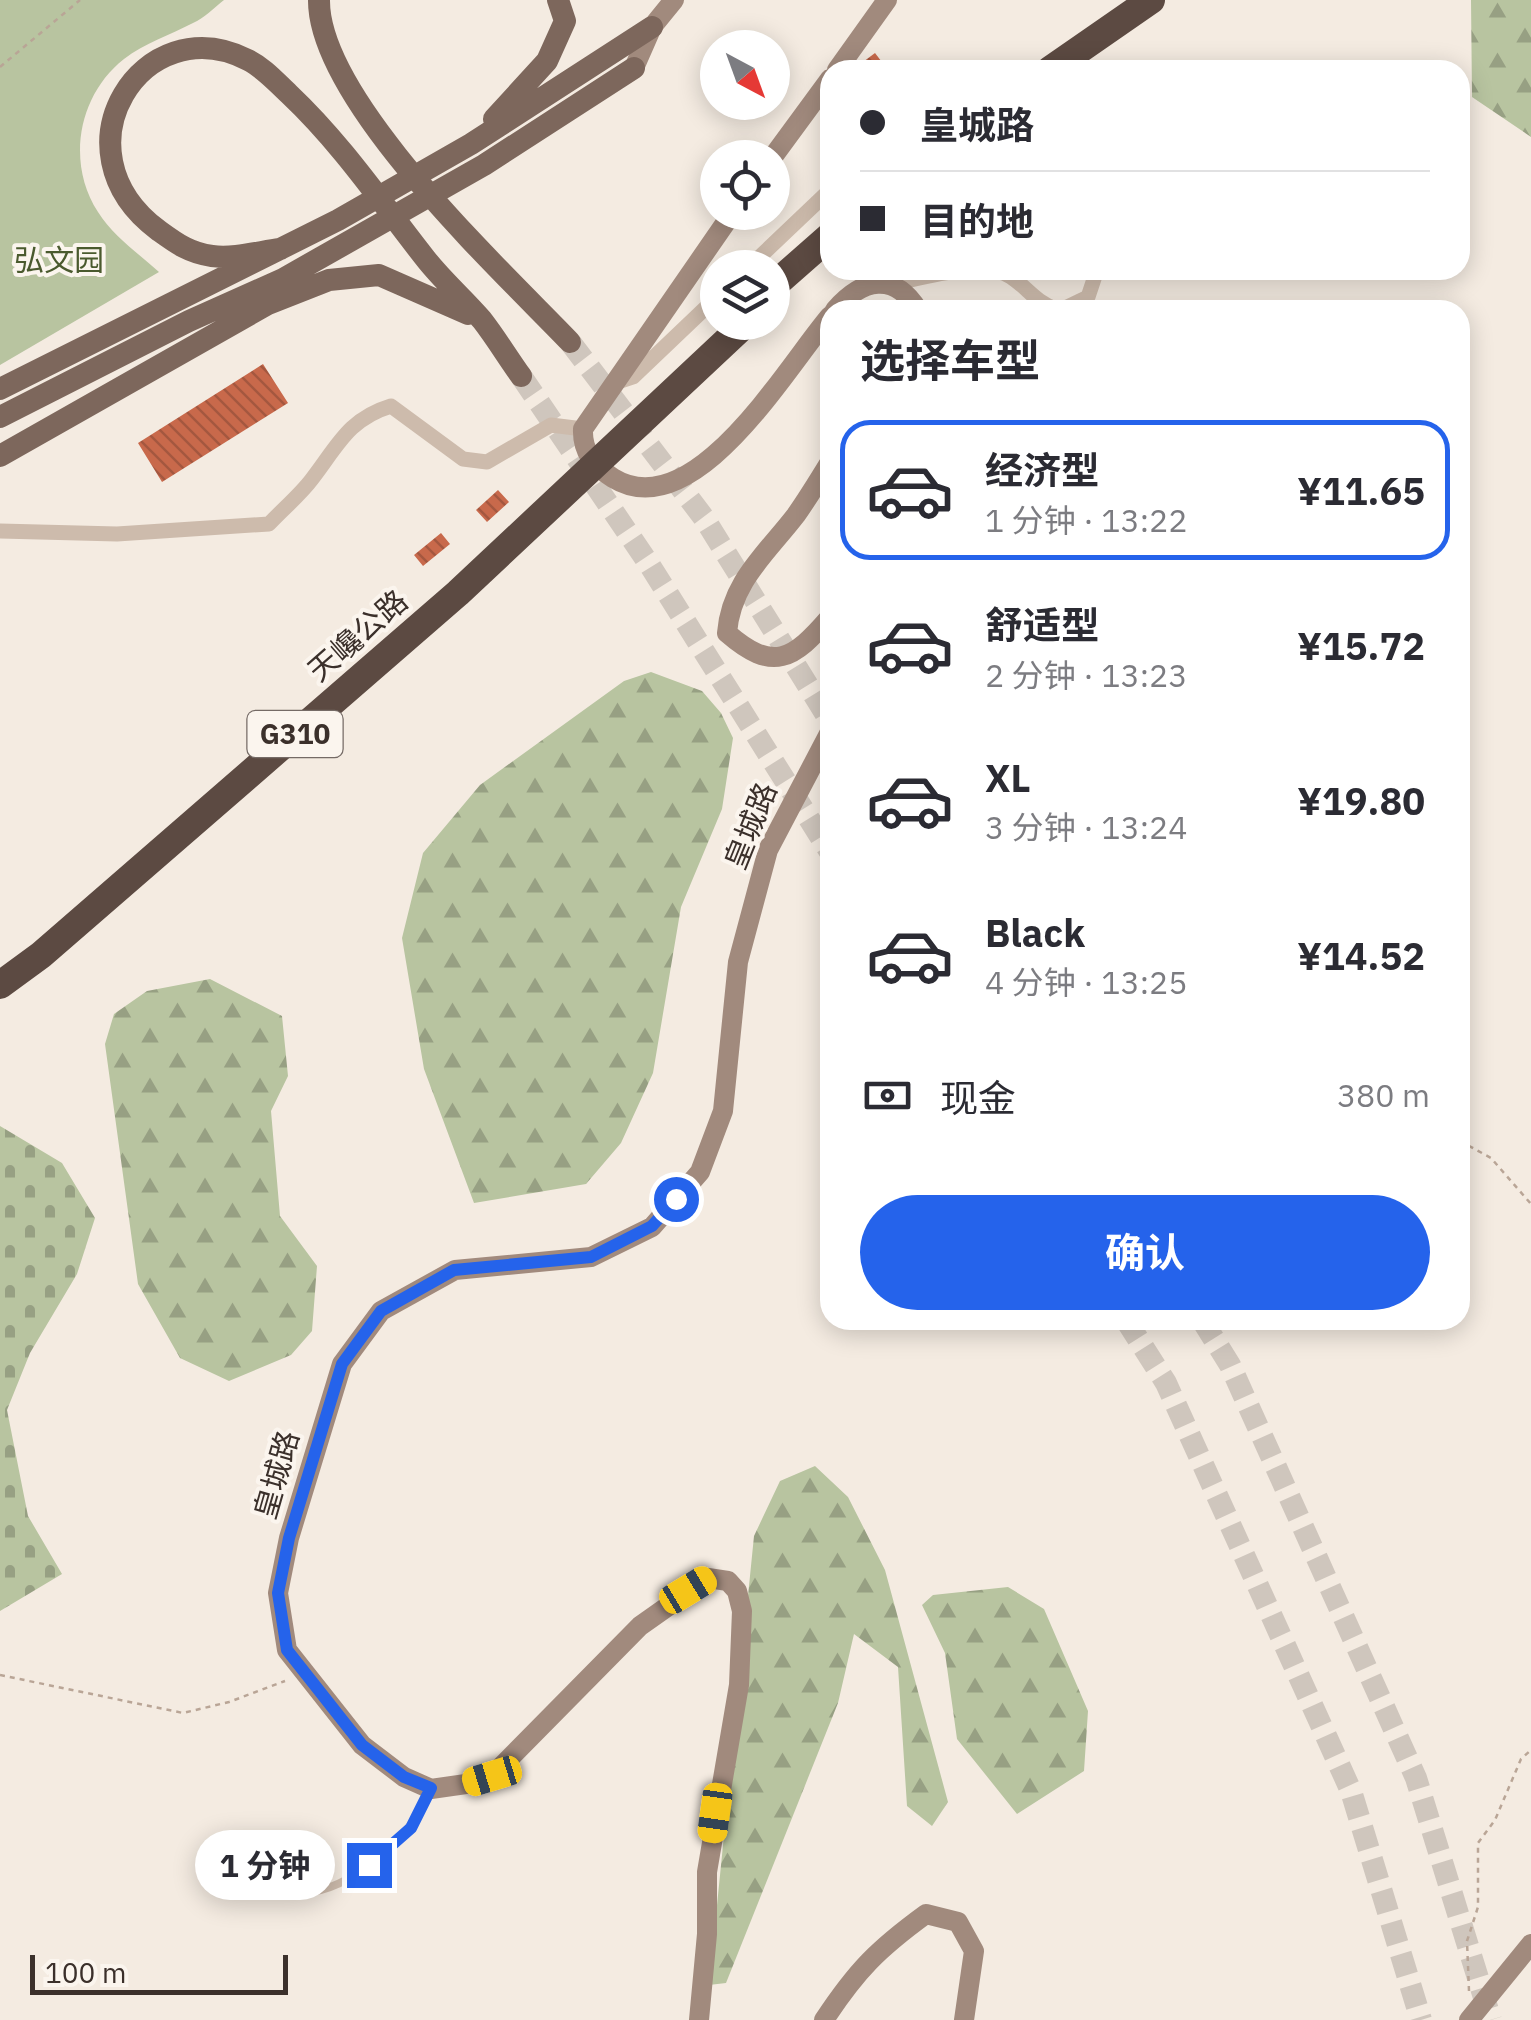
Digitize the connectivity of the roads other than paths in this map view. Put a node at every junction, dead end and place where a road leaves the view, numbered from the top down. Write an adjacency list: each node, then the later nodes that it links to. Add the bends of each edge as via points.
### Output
1 (319, 0): 39 (main road, via 324,37 388,146)
2 (558, 0): 14 (main road, via 565,21 547,61)
3 (674, 0): 7 (street)
4 (887, 0): 8 (street)
5 (1133, 0): 9 (highway)
6 (1151, 0): 10 (highway)
7 (652, 27): 11 (street); 14 (main road)
8 (843, 60)
9 (1047, 60)
10 (1064, 60)
11 (634, 68): 15 (main road)
12 (820, 93): 13 (street)
13 (785, 140)
14 (472, 144): 15 (main road); 18 (main road)
15 (484, 165): 43 (main road, via 283,279)
16 (820, 200): 19 (street)
17 (721, 230): 41 (street)
18 (280, 249): 35 (main road, via 216,257 188,251 127,202 108,146 126,90 146,69 202,50 260,67 321,124); 42 (main road)
19 (767, 250)
20 (820, 251): 22 (highway)
21 (820, 252): 28 (highway)
22 (790, 274)
23 (866, 280): 30 (street)
24 (879, 280): 29 (street)
25 (911, 280): 29 (street)
26 (1014, 280): 32 (street)
27 (1094, 280): 33 (street)
28 (790, 282)
29 (892, 284): 31 (street)
30 (843, 300)
31 (912, 300)
32 (1035, 300)
33 (1081, 300)
34 (700, 313): 41 (street, via 633,377)
35 (481, 320): 40 (main road); 46 (main road, via 379,275 329,280 268,304)
36 (820, 328): 44 (street, via 720,453 678,480 625,486 596,468 583,443)
37 (715, 340): 45 (highway, 天巉公路 / G310)
38 (727, 340): 45 (highway, 天巉公路 / G310)
39 (570, 342)
40 (522, 376)
41 (616, 383): 44 (street)
42 (0, 389)
43 (0, 417)
44 (584, 429): 49 (street, via 551,425 487,462 463,459 391,406 372,411 334,445 269,524 117,534)
45 (622, 436): 47 (highway, 天巉公路 / G310)
46 (0, 456)
47 (580, 474): 52 (highway, 天巉公路 / G310); 53 (highway, 天巉公路 / G310, via 413,632)
48 (820, 477): 50 (street, via 742,580 726,633 768,660 781,658)
49 (0, 532)
50 (820, 627)
51 (820, 763): 54 (street, 皇城路, via 768,850 738,962 724,1111 700,1172 652,1226 591,1257 454,1270 381,1311 342,1364 278,1593 287,1650 362,1745)
52 (0, 972)
53 (0, 985)
54 (431, 1788): 55 (lane, via 411,1828 330,1890 265,1892); 58 (street, via 492,1776 640,1626 708,1578 728,1582 742,1610 738,1686 706,1872)
55 (210, 1878)
56 (1531, 1944): 57 (street)
57 (1470, 2018)
58 (699, 2020)
59 (824, 2020): 60 (street, via 881,1946 926,1914 958,1922 974,1952)
60 (964, 2020)

